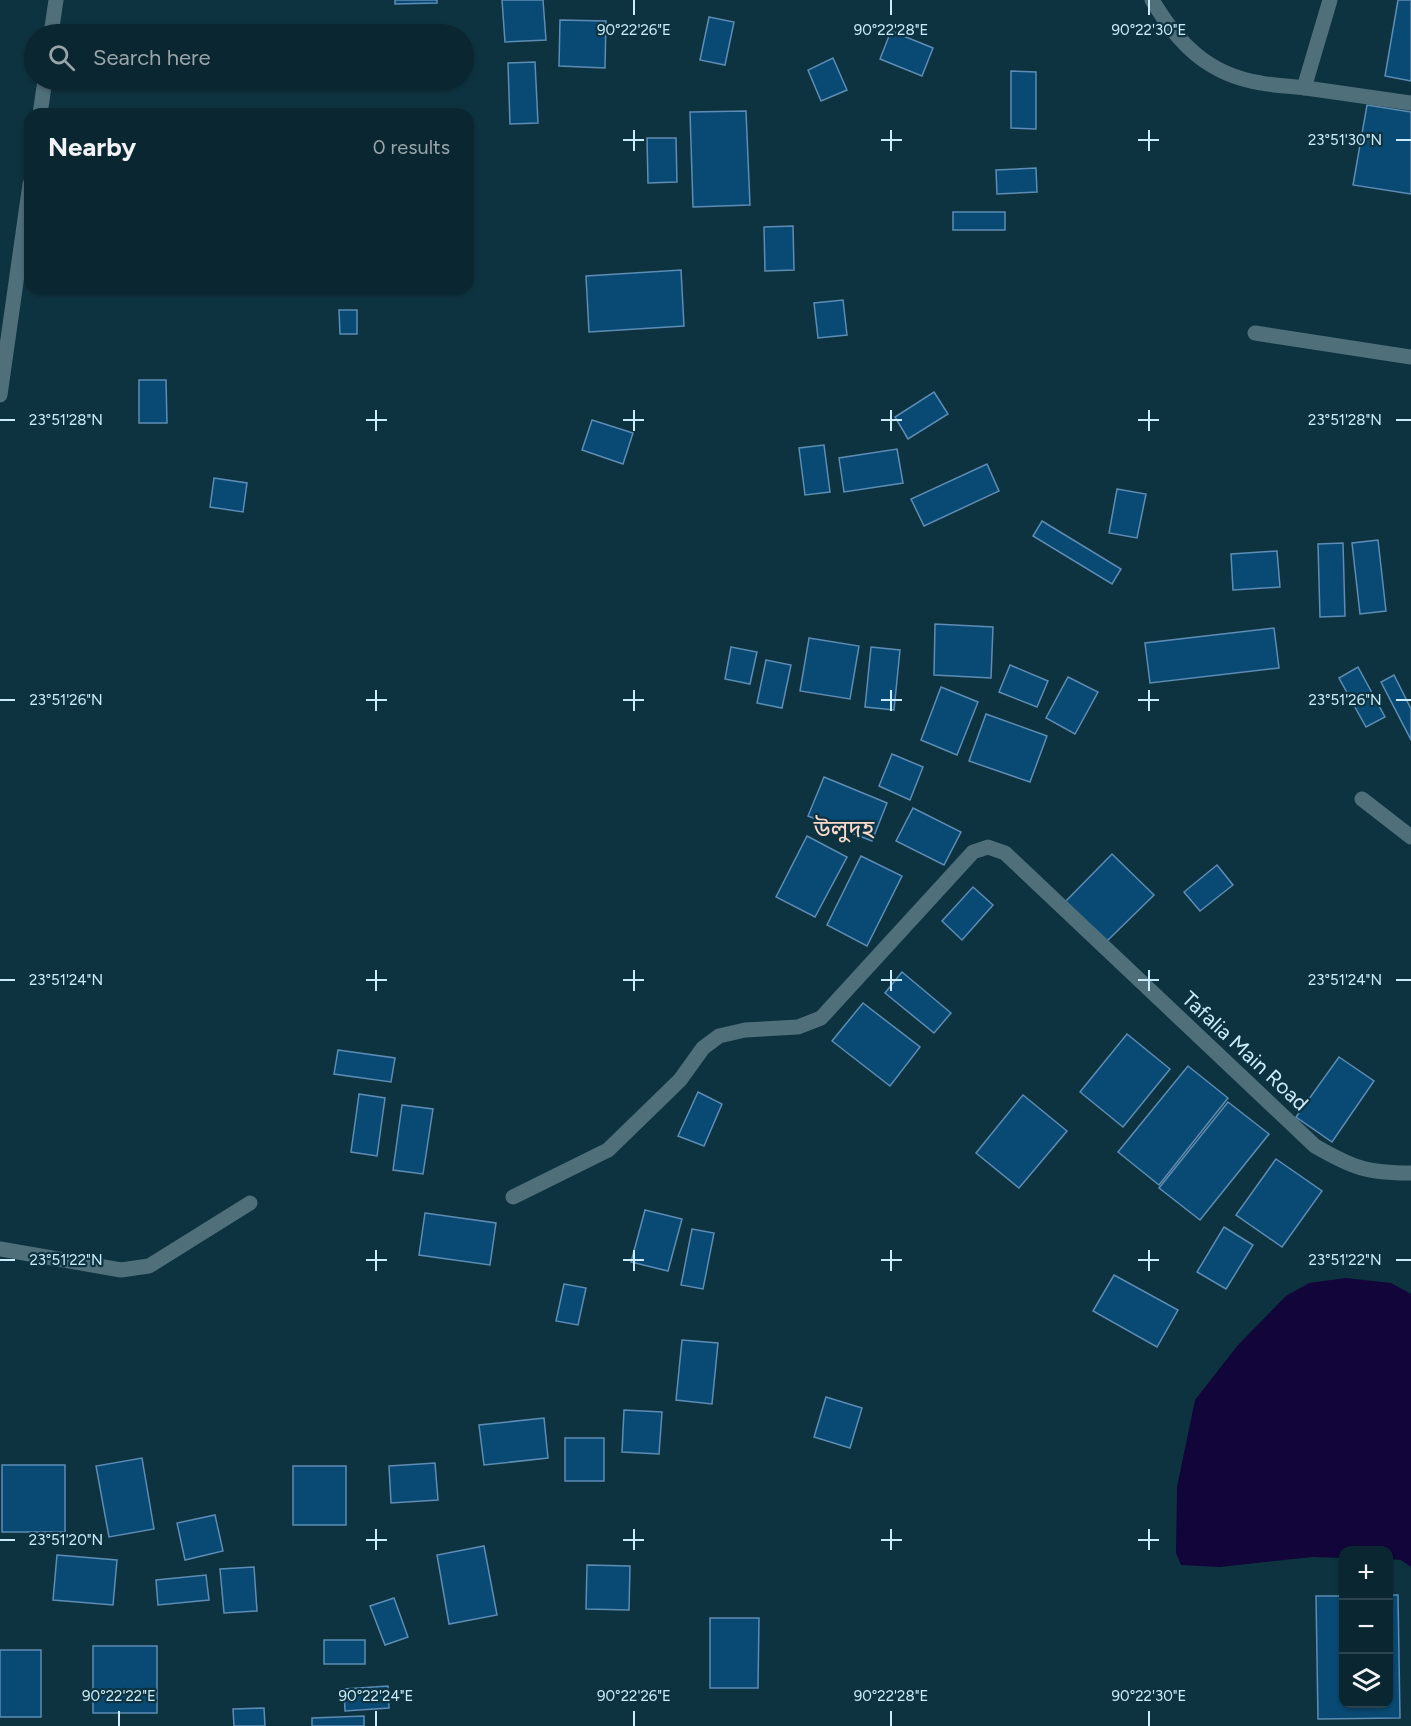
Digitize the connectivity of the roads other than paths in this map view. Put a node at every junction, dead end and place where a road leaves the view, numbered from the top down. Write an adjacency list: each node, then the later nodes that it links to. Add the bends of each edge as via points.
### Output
1 (56, 0): 4 (street)
2 (1152, 0): 5 (street, via 1189,50 1208,64 1233,77)
3 (1330, 0): 5 (street)
4 (52, 24)
5 (1304, 87): 7 (street)
6 (44, 90): 8 (street)
7 (1411, 103)
8 (41, 108)
9 (24, 226): 12 (street)
10 (1255, 333): 11 (street)
11 (1411, 357)
12 (0, 395)
13 (1362, 799): 14 (street)
14 (1411, 837)
15 (1411, 1173): 16 (street, Tafalia Main Road, via 1378,1173 1346,1164 1315,1146 1005,853 988,847 972,852 821,1018 798,1027 745,1030 719,1036 703,1048 680,1080 608,1150)
16 (513, 1197)
17 (249, 1203): 18 (street, via 149,1266 111,1269)
18 (0, 1249)

